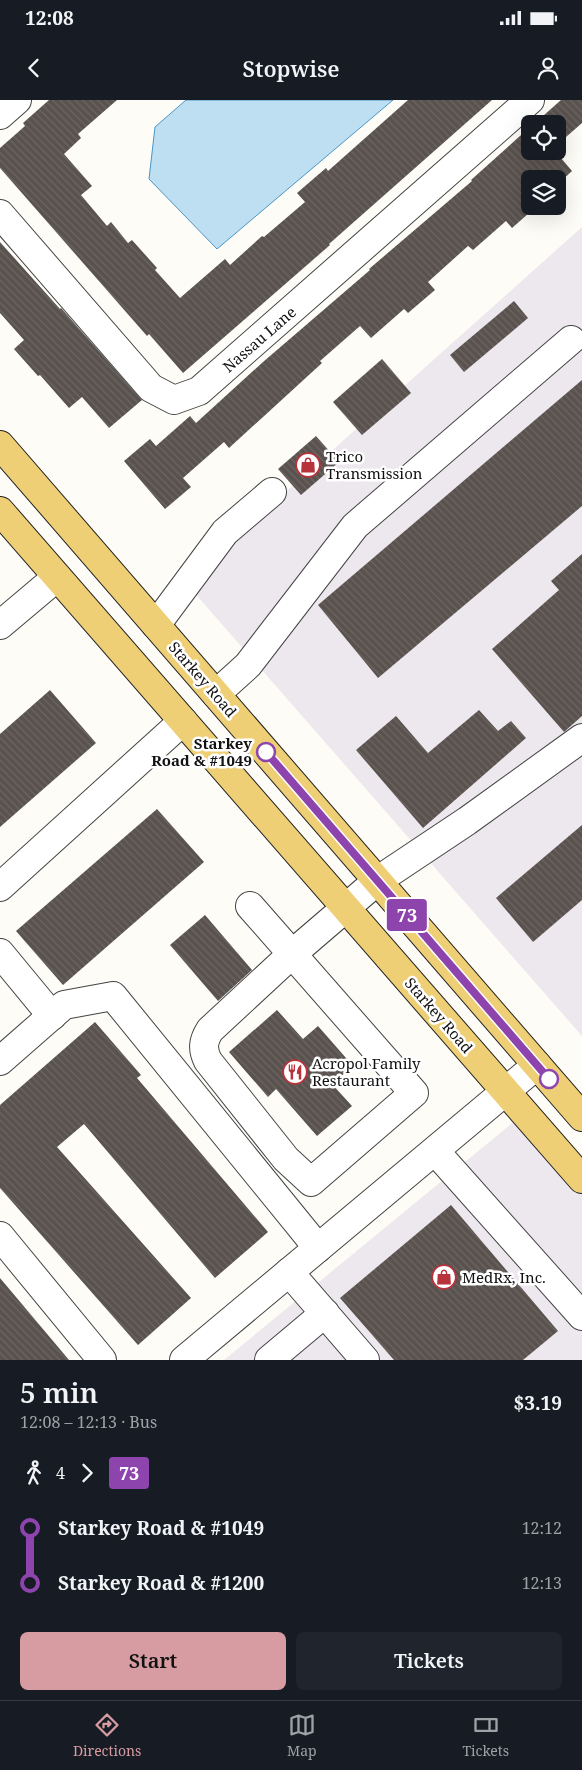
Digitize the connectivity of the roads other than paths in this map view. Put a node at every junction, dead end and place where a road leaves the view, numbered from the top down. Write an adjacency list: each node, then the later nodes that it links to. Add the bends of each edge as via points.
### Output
1 (17, 100): 3 (street)
2 (530, 100): 4 (street, Nassau Lane, via 199,391 174,400 152,388)
3 (0, 115)
4 (0, 214)
5 (571, 340): 12 (street, via 355,526 248,665)
6 (0, 446): 11 (main road, Starkey Road)
7 (272, 492): 11 (street, via 225,532)
8 (0, 511): 9 (main road, Starkey Road)
9 (57, 577): 10 (street); 13 (main road, Starkey Road)
10 (0, 625)
11 (156, 625): 12 (main road, Starkey Road)
12 (216, 694): 15 (main road, Starkey Road)
13 (183, 721): 16 (street); 18 (main road, Starkey Road)
14 (582, 738): 15 (street)
15 (377, 881): 18 (street); 23 (main road, Starkey Road)
16 (0, 887)
17 (250, 906): 20 (street)
18 (346, 908): 20 (street); 24 (main road, Starkey Road)
19 (0, 953): 21 (street)
20 (292, 954): 20 (street, via 414,1093 311,1182 286,1159 208,1061 204,1046 210,1030)
21 (52, 1016): 22 (street); 29 (street, via 64,1005 113,996)
22 (0, 1061)
23 (537, 1065): 24 (street); 25 (main road, Starkey Road)
24 (506, 1092): 26 (street); 27 (main road, Starkey Road)
25 (582, 1117)
26 (435, 1151): 29 (street); 32 (street)
27 (582, 1179)
28 (0, 1236): 33 (street)
29 (318, 1248): 30 (street)
30 (289, 1272): 31 (street); 34 (street)
31 (324, 1313): 35 (street); 36 (street)
32 (582, 1316)
33 (102, 1360)
34 (184, 1360)
35 (269, 1360)
36 (365, 1360)

